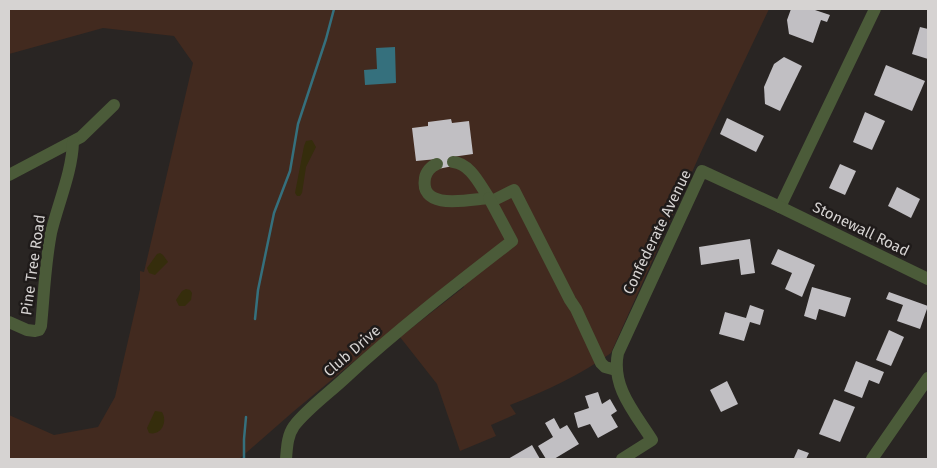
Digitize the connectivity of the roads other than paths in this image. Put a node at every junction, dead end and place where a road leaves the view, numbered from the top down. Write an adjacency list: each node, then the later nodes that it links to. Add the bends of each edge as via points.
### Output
1 (875, 9): 8 (street)
2 (114, 105): 3 (street)
3 (73, 142): 6 (street); 10 (street, Pine Tree Road, via 51,235 41,326 39,330 32,331)
4 (453, 162): 5 (street)
5 (467, 168): 7 (street); 7 (street, via 432,168 424,181 427,192 445,202)
6 (9, 175)
7 (490, 200): 11 (street, via 514,190 601,363); 13 (street, Club Drive, via 512,241 361,364 294,427 288,440)
8 (780, 207): 9 (street, Stonewall Road); 11 (street, Confederate Avenue, via 702,171 620,346)
9 (928, 279)
10 (9, 322)
11 (616, 370): 14 (street, Confederate Avenue, via 621,392 652,440)
12 (928, 378): 15 (street)
13 (286, 459)
14 (622, 459)
15 (872, 459)

